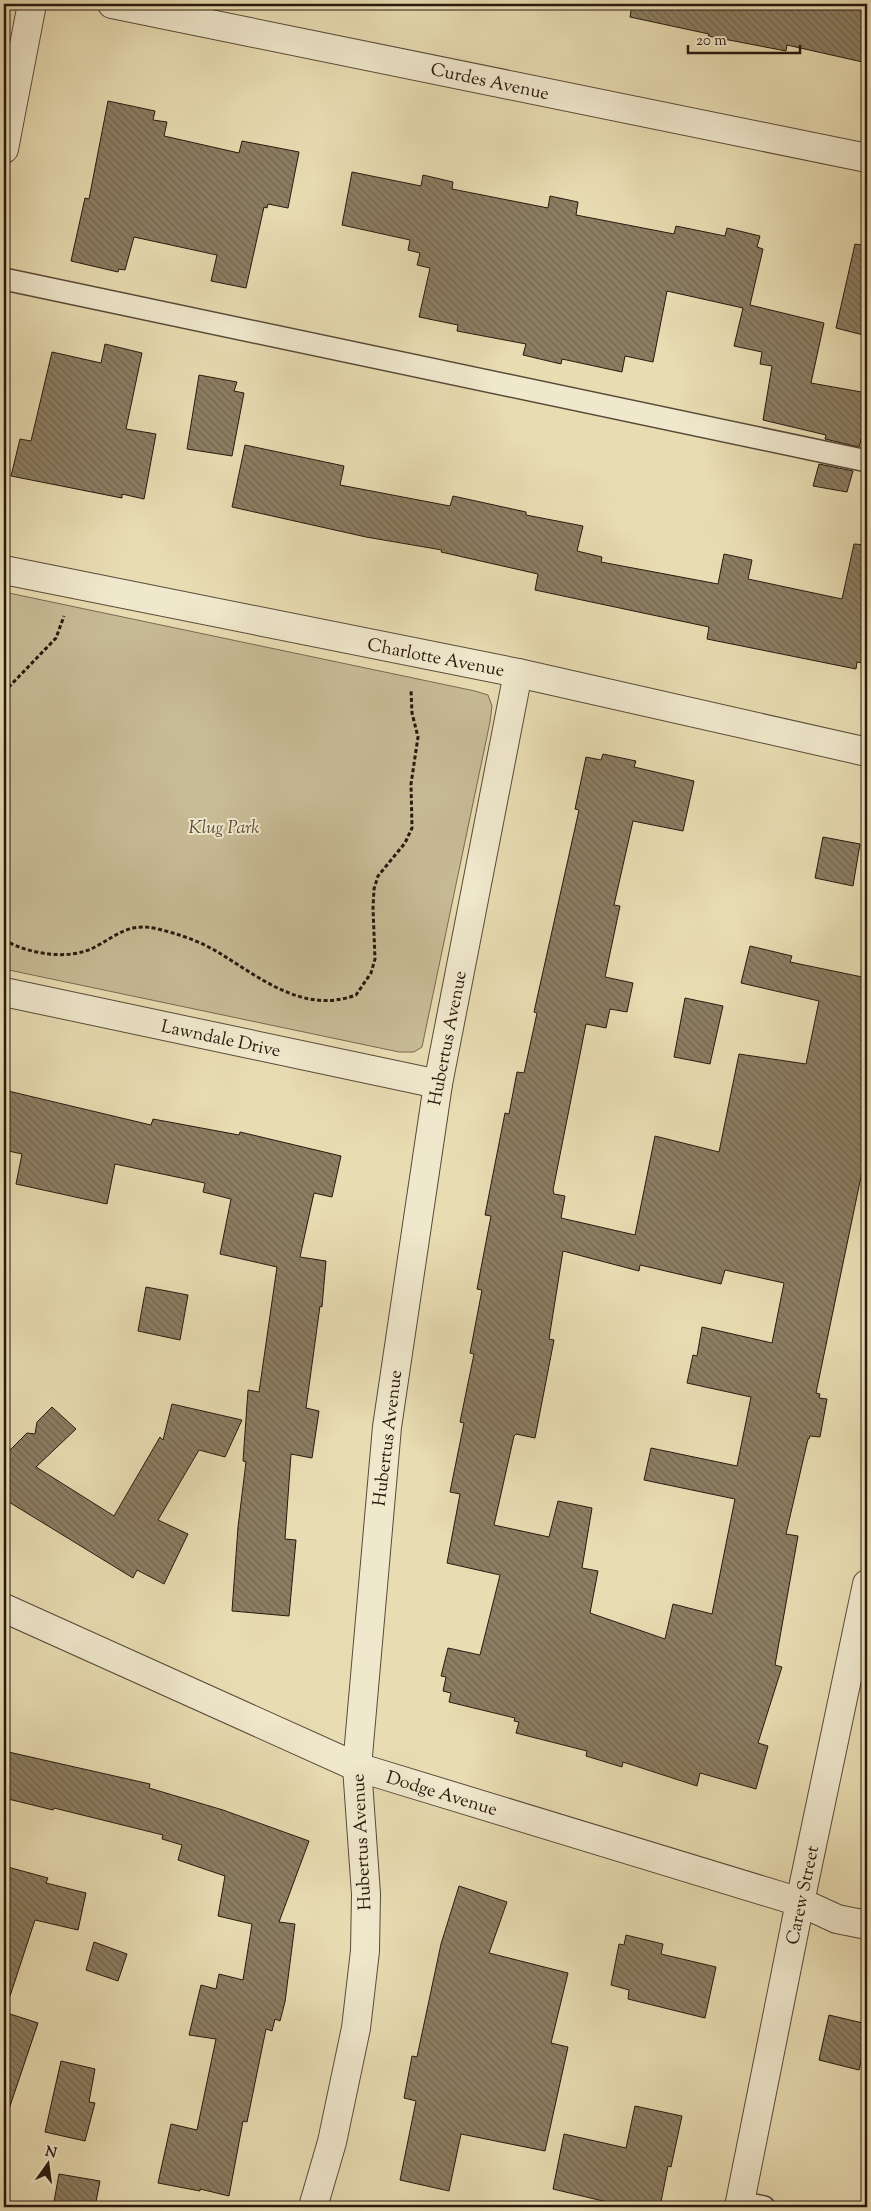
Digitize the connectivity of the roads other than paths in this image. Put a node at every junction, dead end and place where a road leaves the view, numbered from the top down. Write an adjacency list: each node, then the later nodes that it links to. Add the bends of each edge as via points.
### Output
1 (32, 4): 3 (street)
2 (112, 4): 4 (street, Curdes Avenue)
3 (4, 149)
4 (867, 158)
5 (4, 279): 6 (lane)
6 (867, 461)
7 (4, 570): 8 (street, Charlotte Avenue)
8 (518, 673): 9 (street, Charlotte Avenue); 11 (street, Hubertus Avenue)
9 (867, 752)
10 (4, 992): 11 (street, Lawndale Drive)
11 (438, 1084): 15 (street, Hubertus Avenue, via 387,1426)
12 (867, 1584): 14 (street, Carew Street)
13 (4, 1608): 15 (street, Dodge Avenue)
14 (864, 1619): 16 (street, Carew Street)
15 (357, 1767): 16 (street, Dodge Avenue); 19 (street, Hubertus Avenue, via 366,1894 365,1951 356,2028 332,2142)
16 (800, 1902): 17 (street, Dodge Avenue, via 837,1919); 18 (street, Carew Street)
17 (867, 1925)
18 (748, 2206)
19 (313, 2207)

